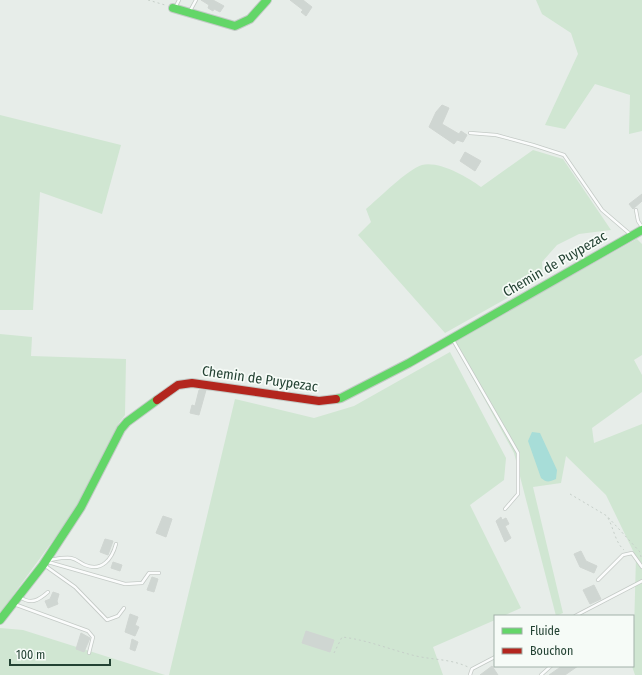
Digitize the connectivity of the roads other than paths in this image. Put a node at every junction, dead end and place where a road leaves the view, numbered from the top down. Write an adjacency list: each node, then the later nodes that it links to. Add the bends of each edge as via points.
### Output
1 (179, 0): 4 (lane)
2 (196, 0): 5 (lane)
3 (267, 0): 5 (street, via 250,19 235,26)
4 (174, 8): 5 (street)
5 (189, 13)
6 (470, 133): 10 (lane, via 496,135 564,155 602,210)
7 (636, 210): 8 (lane)
8 (642, 227)
9 (642, 230): 10 (street, Chemin de Puypezac)
10 (631, 236): 11 (street, Chemin de Puypezac)
11 (451, 338): 12 (lane, via 518,453 518,494); 14 (street, Chemin de Puypezac, via 360,390 341,398 319,401 192,383 178,386 121,429 81,507)
12 (505, 509)
13 (116, 544): 14 (lane, via 110,558 99,567 88,566 72,558)
14 (44, 563): 16 (lane, via 124,584 142,583 149,573); 20 (street, Chemin de Puypezac); 22 (lane, via 108,620 118,616)
15 (642, 567): 17 (lane, via 632,553 628,553)
16 (158, 573)
17 (598, 580)
18 (642, 581): 23 (lane)
19 (48, 592): 20 (lane, via 39,600 32,602)
20 (18, 595): 21 (street, Chemin de Puypezac)
21 (12, 603): 24 (street, Chemin de Puypezac); 25 (lane, via 88,631 93,637)
22 (124, 608)
23 (577, 615)
24 (0, 620)
25 (89, 653)
26 (494, 658): 28 (lane, via 472,669)
27 (550, 667): 29 (lane)
28 (470, 675)
29 (541, 675)

